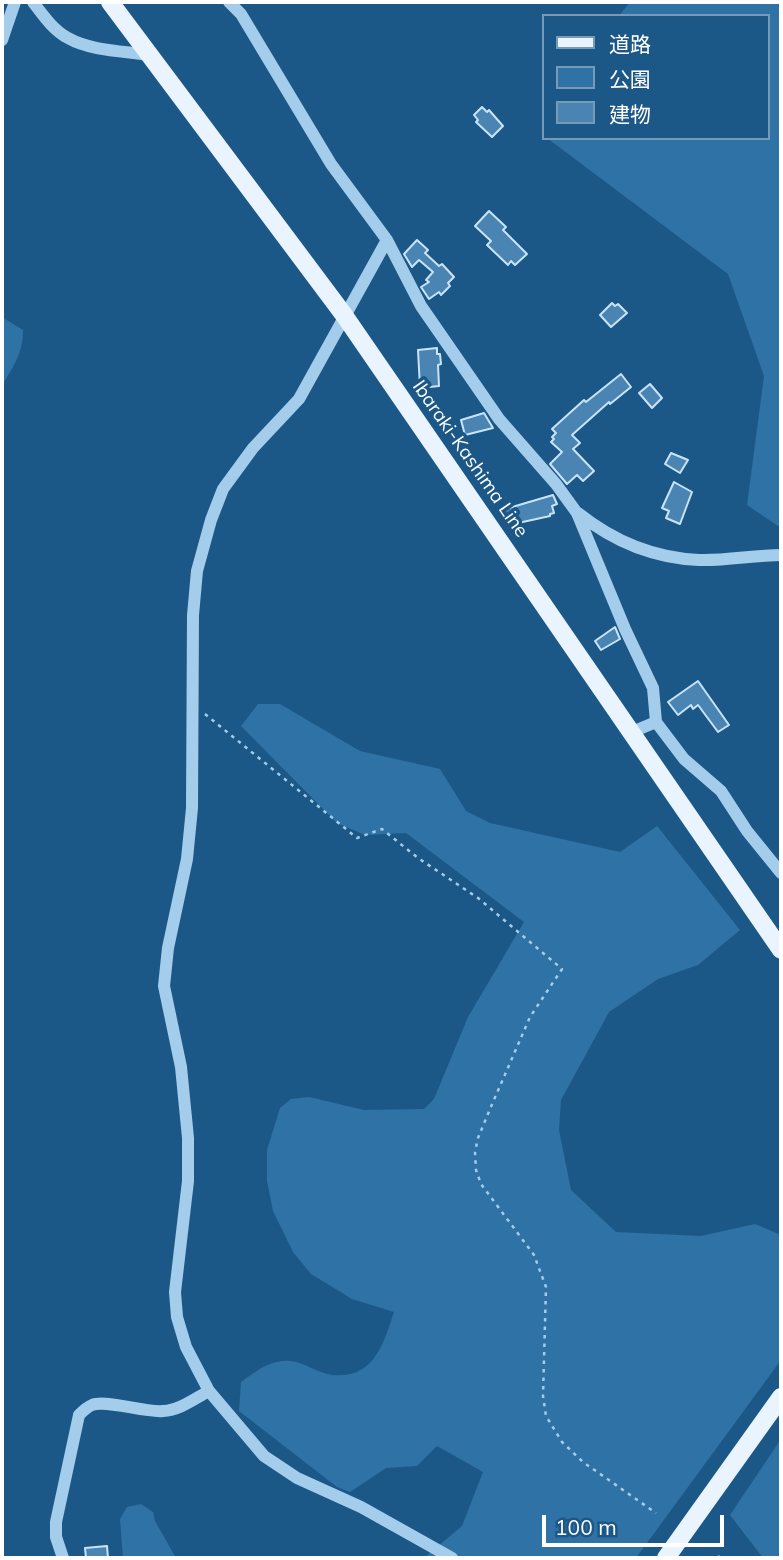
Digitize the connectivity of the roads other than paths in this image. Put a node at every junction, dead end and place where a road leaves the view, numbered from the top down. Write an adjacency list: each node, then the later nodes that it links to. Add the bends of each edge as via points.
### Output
1 (15, 2): 5 (street)
2 (33, 2): 6 (street, via 68,38 103,49)
3 (110, 2): 6 (main road, Ibaraki-Kashima Line)
4 (229, 2): 7 (street, via 241,14 331,164)
5 (2, 40)
6 (150, 55): 8 (main road, Ibaraki-Kashima Line)
7 (387, 240): 8 (street); 9 (street, via 421,306 499,419)
8 (344, 315): 12 (main road, Ibaraki-Kashima Line); 15 (street, via 299,399 253,448 223,489 197,571 192,808 164,986 181,1067 188,1138 188,1181 175,1292 177,1317)
9 (578, 513): 10 (street, via 617,539 658,554 700,560); 11 (street, via 653,688)
10 (781, 555)
11 (656, 722): 12 (street); 13 (street, via 684,759 721,791)
12 (632, 732): 14 (main road, Ibaraki-Kashima Line)
13 (781, 873)
14 (781, 950)
15 (208, 1391): 17 (street, via 170,1410 100,1403 79,1415 56,1522); 18 (street, via 264,1456 297,1478 361,1507)
16 (781, 1397): 19 (main road)
17 (63, 1558)
18 (452, 1558)
19 (666, 1558)

